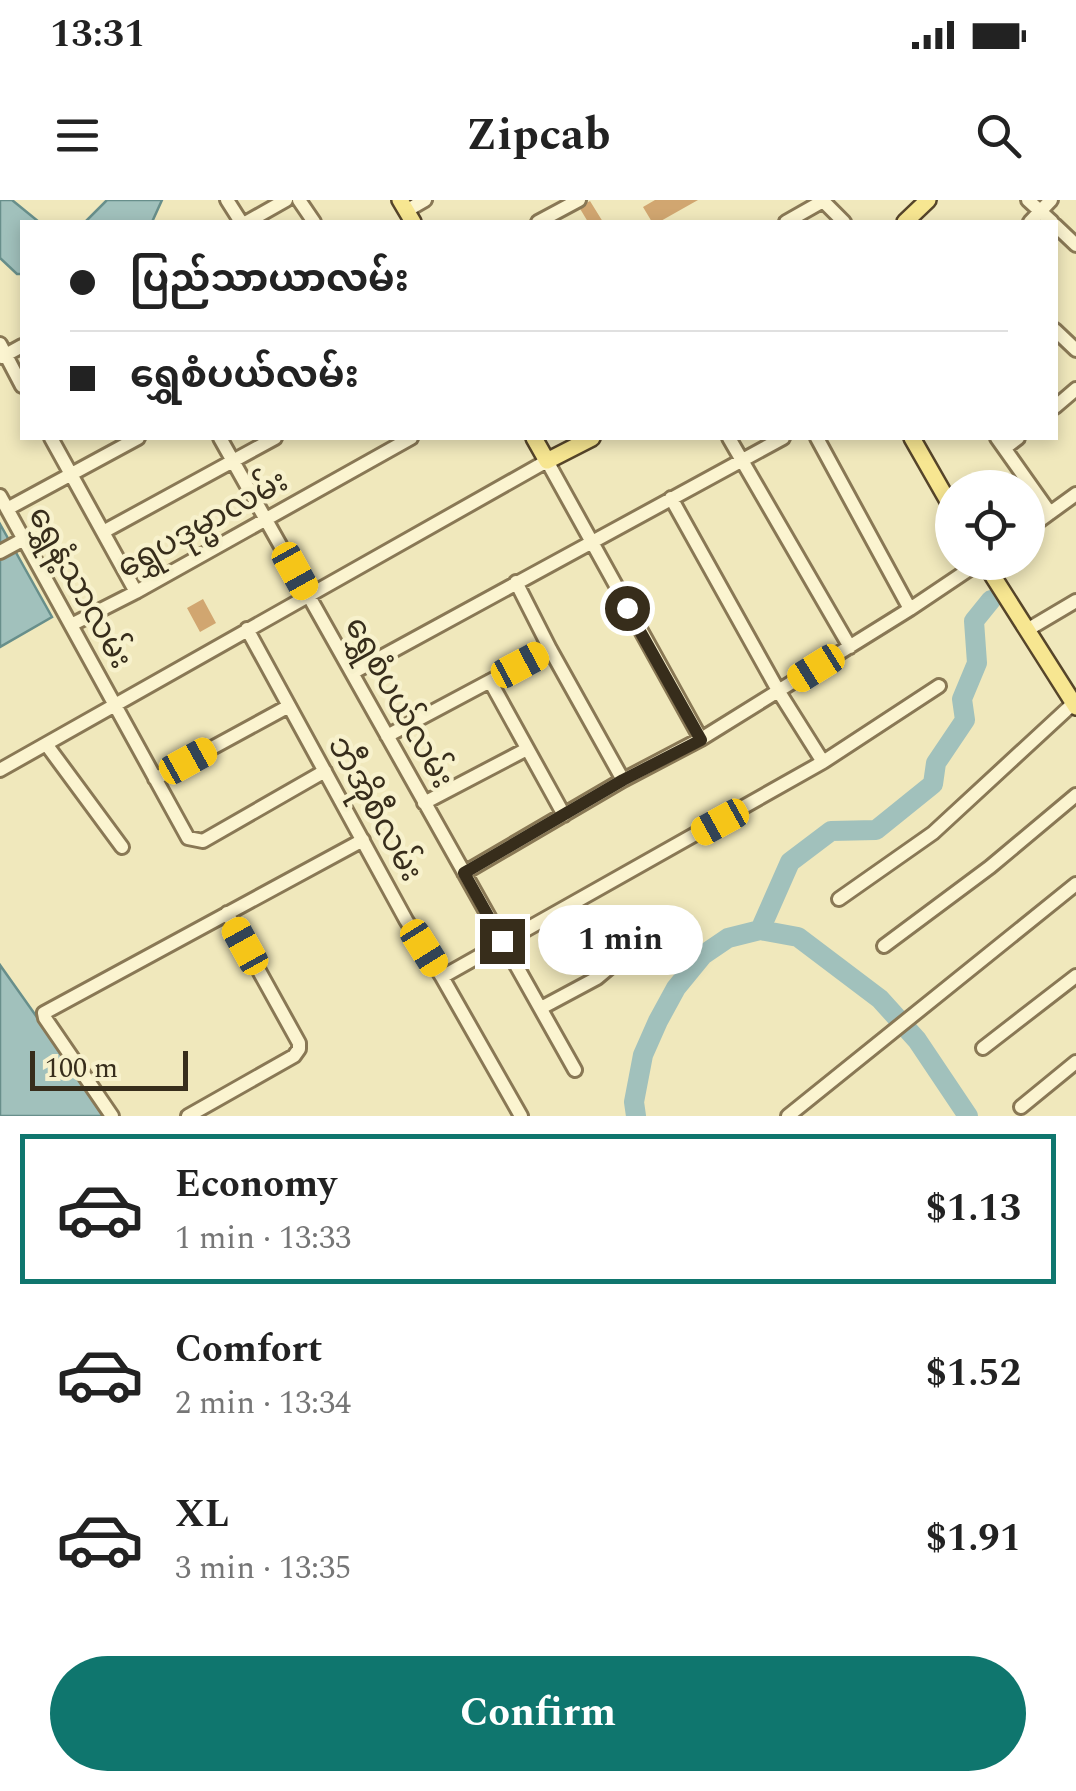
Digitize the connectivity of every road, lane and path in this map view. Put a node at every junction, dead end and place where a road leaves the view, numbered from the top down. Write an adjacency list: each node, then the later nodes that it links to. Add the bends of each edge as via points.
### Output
1 (227, 200): 11 (street)
2 (286, 200): 12 (street)
3 (425, 200): 9 (street)
4 (928, 200): 16 (main road)
5 (1028, 200): 10 (street)
6 (1051, 200): 10 (street)
7 (822, 201): 14 (street); 15 (street)
8 (573, 204): 13 (street)
9 (406, 211)
10 (1040, 212): 17 (street); 18 (street)
11 (242, 220)
12 (248, 220)
13 (542, 220)
14 (789, 220)
15 (842, 220)
16 (907, 220)
17 (1032, 220)
18 (1049, 220)
19 (1058, 228): 20 (street)
20 (1076, 246)
21 (2, 353): 22 (street)
22 (20, 383)
23 (52, 440): 38 (street)
24 (134, 440): 38 (street)
25 (221, 440): 36 (street, ရွှေစံပယ်လမ်း)
26 (272, 440): 36 (street)
27 (407, 440): 45 (street, ရွှေပဒုမ္မာလမ်း)
28 (535, 440): 37 (main road)
29 (588, 440): 37 (main road)
30 (730, 440): 35 (street)
31 (779, 440): 35 (street)
32 (817, 440): 56 (street)
33 (913, 440): 39 (main road)
34 (1001, 443): 43 (street)
35 (741, 460): 41 (street); 60 (street)
36 (233, 461): 45 (street, ရွှေစံပယ်လမ်း); 46 (street)
37 (547, 462): 48 (street); 54 (street)
38 (72, 474): 42 (street); 46 (street)
39 (935, 478)
40 (1076, 494): 43 (street)
41 (671, 498): 48 (street); 65 (street)
42 (4, 502): 47 (street, ရွှေနံ့သာလမ်း)
43 (1050, 513): 44 (street)
44 (1045, 517)
45 (266, 519): 53 (street, ရွှေပဒုမ္မာလမ်း); 54 (street, ရွှေစံပယ်လမ်း)
46 (103, 532): 53 (street)
47 (24, 539): 49 (street); 57 (street, ရွှေနံ့သာလမ်း)
48 (590, 541): 52 (street); 70 (street)
49 (0, 552)
50 (955, 580): 56 (street)
51 (994, 580): 59 (main road)
52 (516, 582): 61 (street); 62 (street)
53 (136, 592): 57 (street, ရွှေပဒုမ္မာလမ်း)
54 (309, 597): 58 (street); 62 (street, ရွှေစံပယ်လမ်း)
55 (1076, 601): 59 (street)
56 (910, 610): 60 (street)
57 (72, 625): 67 (street, ရွှေနံ့သာလမ်း)
58 (247, 629): 67 (street); 68 (street, ဘီအိုစီလမ်း)
59 (1027, 630): 66 (main road)
60 (850, 647): 65 (street)
61 (550, 649): 63 (street); 77 (street)
62 (352, 673): 69 (street, ရွှေစံပယ်လမ်း)
63 (490, 681): 69 (street); 72 (street)
64 (939, 686): 73 (street)
65 (779, 692): 70 (street); 73 (street)
66 (1075, 703): 85 (street, via 933,833)
67 (114, 705): 71 (street); 76 (street, ရွှေနံ့သာလမ်း)
68 (289, 706): 75 (street, ဘီအိုစီလမ်း); 76 (street)
69 (387, 736): 79 (street, ရွှေစံပယ်လမ်း)
70 (701, 740): 77 (street)
71 (46, 744): 74 (street); 82 (street)
72 (527, 749): 79 (street); 80 (street)
73 (823, 762): 87 (street)
74 (0, 770)
75 (324, 770): 76 (street, ရွှေနံ့သာလမ်း, via 202,840 188,838); 81 (street, ဘီအိုစီလမ်း)
76 (154, 779)
77 (623, 780): 80 (street)
78 (1076, 795): 88 (street)
79 (424, 802): 83 (street, ရွှေစံပယ်လမ်း)
80 (564, 816): 83 (street)
81 (363, 840): 86 (street); 91 (street, ဘီအိုစီလမ်း)
82 (122, 848)
83 (464, 873): 87 (street, ရွှေစံပယ်လမ်း)
84 (1076, 884): 100 (street)
85 (839, 898)
86 (227, 914): 97 (street, via 44,1013); 98 (street, via 299,1049)
87 (502, 941): 91 (street); 92 (street, ရွှေစံပယ်လမ်း)
88 (884, 946)
89 (622, 957): 92 (street)
90 (1076, 976): 93 (street)
91 (442, 977): 99 (street, ဘီအိုစီလမ်း)
92 (541, 1008): 95 (street, ရွှေစံပယ်လမ်း)
93 (983, 1048)
94 (1076, 1062): 96 (street)
95 (575, 1070)
96 (1021, 1107)
97 (112, 1116)
98 (188, 1116)
99 (521, 1116)
100 (788, 1116)

